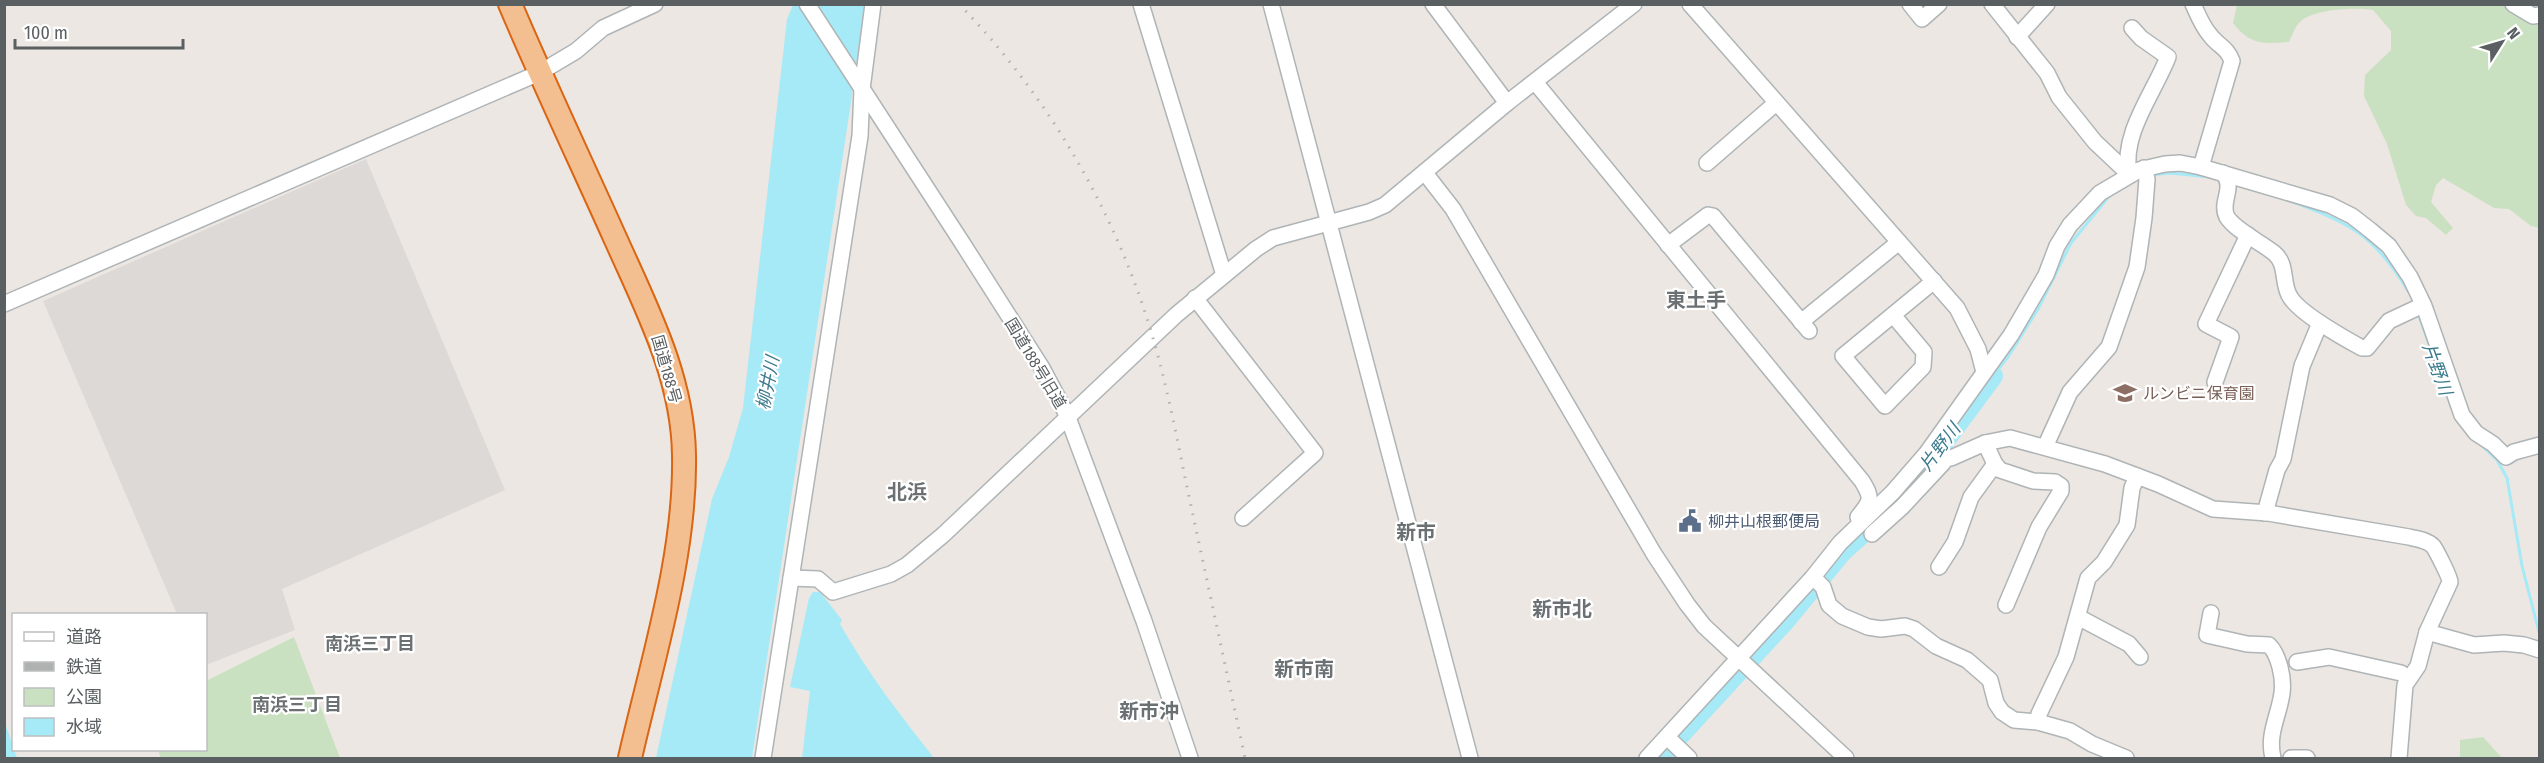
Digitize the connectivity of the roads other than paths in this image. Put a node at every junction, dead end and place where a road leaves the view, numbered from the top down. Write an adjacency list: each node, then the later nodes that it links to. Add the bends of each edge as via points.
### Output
1 (510, 4): 19 (highway, 国道188号)
2 (655, 4): 19 (street, via 603,28 576,51)
3 (807, 4): 21 (street, 国道188号旧道)
4 (873, 4): 21 (street)
5 (1142, 4): 34 (street)
6 (1271, 4): 30 (street)
7 (1433, 4): 22 (street)
8 (1635, 4): 20 (street)
9 (1910, 4): 10 (street, via 1922,19)
10 (1939, 4)
11 (1992, 4): 18 (street)
12 (2047, 4): 18 (street)
13 (2193, 4): 25 (street, via 2211,38 2228,51 2232,61)
14 (2513, 4): 16 (street, via 2533,16)
15 (1691, 5): 23 (street)
16 (2540, 15)
17 (2132, 28): 29 (street, via 2168,57 2129,145)
18 (2017, 37): 29 (street, via 2095,142)
19 (539, 73): 37 (street); 68 (highway, 国道188号, via 663,347 681,423 684,499 670,585)
20 (1535, 82): 22 (street); 33 (street)
21 (859, 84): 43 (street, 国道188号旧道, via 1042,368); 55 (street, via 861,136)
22 (1507, 103): 26 (street)
23 (1776, 103): 24 (street); 32 (street)
24 (1707, 163)
25 (2201, 167): 27 (street, via 2180,163); 28 (street)
26 (1425, 173): 30 (street, via 1385,205); 63 (street, via 1453,209 1670,579 1704,626)
27 (2145, 173): 29 (street); 46 (street, via 2137,267 2109,347 2070,392)
28 (2223, 173): 31 (street, via 2229,189 2227,217); 38 (street, via 2303,195 2352,216 2389,246 2410,277)
29 (2129, 174): 41 (street, via 2100,193 2070,225 2011,335)
30 (1329, 224): 34 (street, via 1273,238); 71 (street)
31 (2248, 235): 40 (street, via 2276,253 2290,298); 42 (street, via 2206,324 2231,337)
32 (1899, 242): 33 (street, via 1805,326 1713,216 1707,215); 35 (street)
33 (1668, 245): 53 (street, via 1870,494 1869,503 1848,528)
34 (1224, 276): 36 (street)
35 (1934, 281): 39 (street); 41 (street, via 1970,328)
36 (1195, 298): 43 (street); 51 (street, via 1315,453)
37 (4, 304)
38 (2419, 306): 40 (street, via 2389,321 2367,348); 45 (street, via 2463,415 2476,433 2506,457)
39 (1893, 315): 39 (street, via 1843,356 1885,406 1923,367 1924,352)
40 (2320, 322): 50 (street, via 2302,366 2283,459)
41 (1984, 372): 47 (street)
42 (2215, 382)
43 (1067, 415): 55 (street, via 924,551 891,574 833,592 818,579); 70 (street, 国道188号旧道, via 1144,621)
44 (1985, 443): 46 (street, via 2010,438); 47 (street, via 1951,458); 48 (street)
45 (2540, 445)
46 (2045, 447): 49 (street)
47 (1935, 457): 52 (street, via 1943,463); 53 (street)
48 (1995, 464): 54 (street, via 1971,497 1955,542); 57 (street, via 2000,470 2025,479 2061,486 2029,547)
49 (2137, 476): 50 (street, via 2213,509); 59 (street, via 2127,525 2104,562 2088,578)
50 (2265, 513): 60 (street, via 2409,537 2434,547 2450,582)
51 (1243, 518)
52 (1872, 534)
53 (1847, 536): 56 (street)
54 (1940, 567)
55 (791, 578): 69 (street)
56 (1817, 582): 63 (street); 66 (street, via 1829,605 1842,616 1868,627 1914,629 1936,646 1967,660 1990,680 2002,712 2014,720)
57 (2006, 604)
58 (2211, 613): 76 (street, via 2207,635 2269,645 2277,653 2282,692 2272,725)
59 (2078, 617): 62 (street, via 2130,644); 66 (street, via 2066,657)
60 (2427, 632): 61 (street, via 2474,645 2504,643); 65 (street, via 2418,666)
61 (2540, 650)
62 (2140, 657)
63 (1739, 658): 67 (street); 74 (street)
64 (2297, 662): 65 (street, via 2329,657 2401,673)
65 (2408, 678): 79 (street)
66 (2038, 722): 75 (street, via 2070,731)
67 (1667, 737): 72 (street); 73 (street)
68 (630, 759)
69 (763, 759)
70 (1190, 759)
71 (1470, 759)
72 (1647, 759)
73 (1689, 759)
74 (1846, 759)
75 (2126, 759)
76 (2273, 759)
77 (2291, 759): 78 (street)
78 (2307, 759)
79 (2399, 759)

